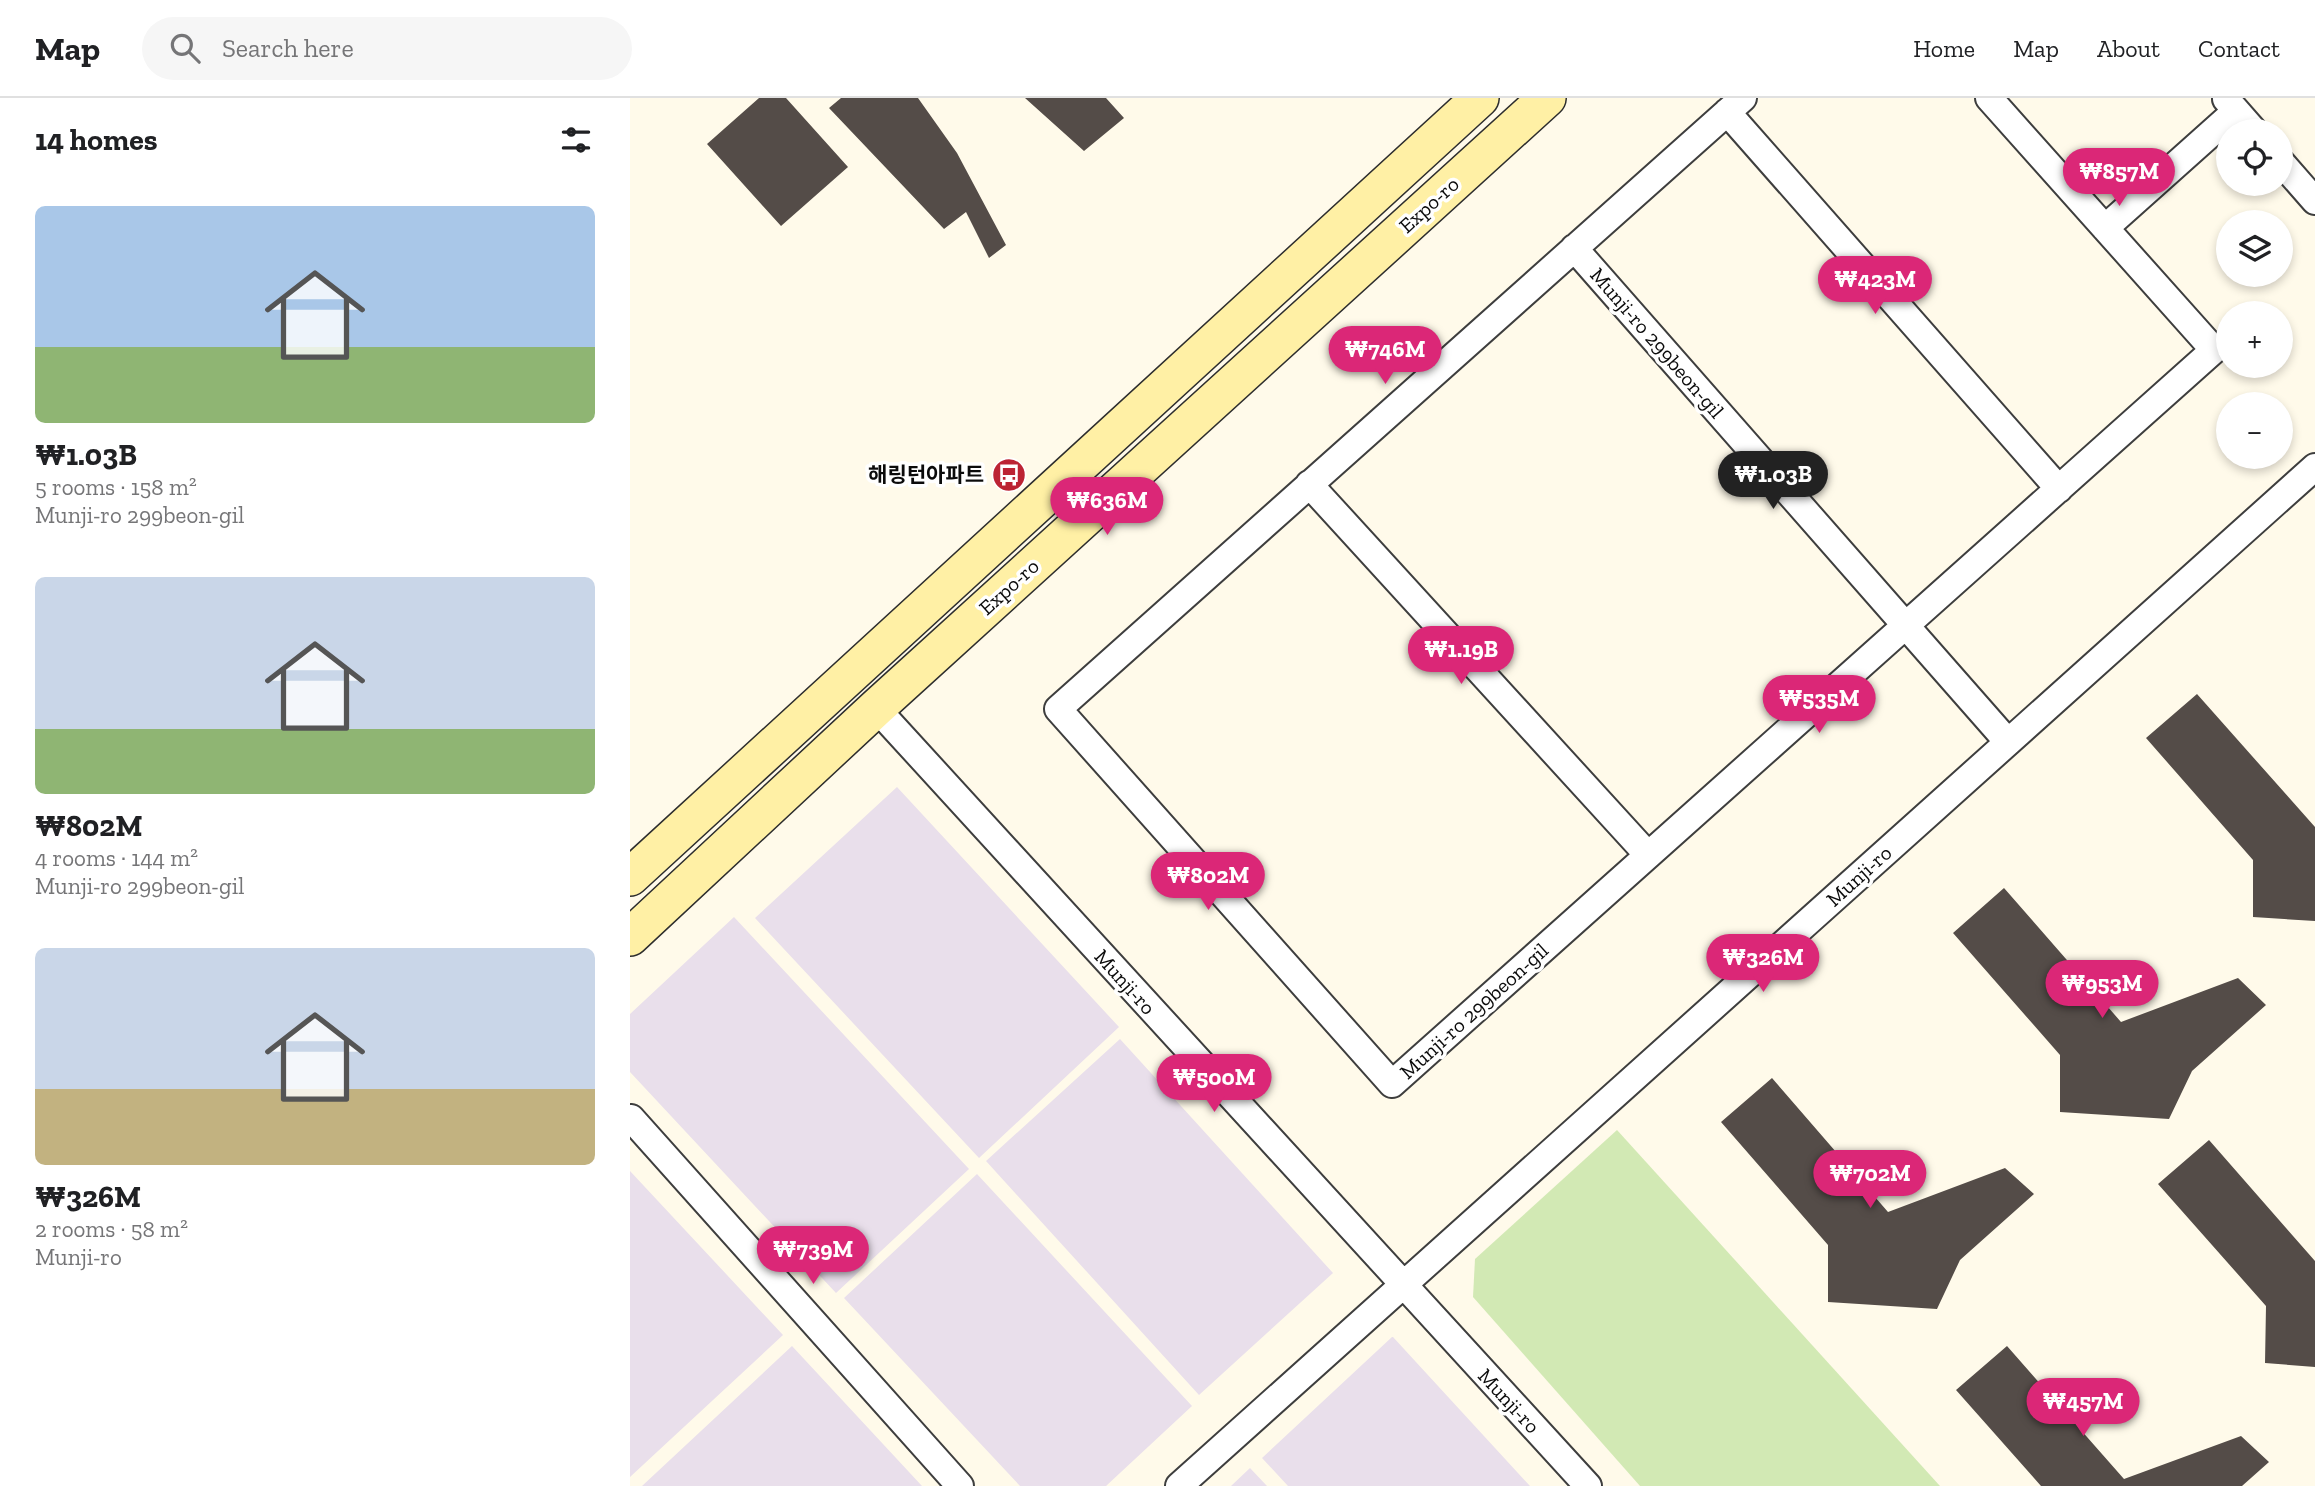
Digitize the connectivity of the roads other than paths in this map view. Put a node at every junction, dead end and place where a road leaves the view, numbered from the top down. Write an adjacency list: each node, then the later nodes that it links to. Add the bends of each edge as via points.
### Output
1 (1480, 98): 18 (main road, Expo-ro)
2 (1547, 98): 15 (main road, Expo-ro)
3 (1989, 98): 9 (street, Munji-ro 299beon-gil)
4 (2230, 104): 6 (street); 9 (street)
5 (1735, 105): 10 (street, Munji-ro 299beon-gil); 13 (street, Munji-ro 299beon-gil)
6 (2243, 119)
7 (2293, 176): 8 (street)
8 (2315, 201)
9 (2105, 228): 13 (street, Munji-ro 299beon-gil, via 2214,350)
10 (1574, 248): 12 (street, Munji-ro 299beon-gil); 14 (street, Munji-ro 299beon-gil)
11 (2315, 467): 16 (street, Munji-ro)
12 (1310, 484): 17 (street); 17 (street, Munji-ro 299beon-gil, via 1058,709 1392,1084)
13 (2059, 489): 14 (street, Munji-ro 299beon-gil)
14 (1905, 626): 16 (street, Munji-ro 299beon-gil); 17 (street, Munji-ro 299beon-gil)
15 (876, 708): 19 (main road, Expo-ro); 21 (street, Munji-ro)
16 (2008, 742): 21 (street, Munji-ro)
17 (1648, 855)
18 (630, 877)
19 (630, 937)
20 (631, 1118): 22 (street)
21 (1402, 1286): 23 (street, Munji-ro); 24 (street, Munji-ro)
22 (960, 1486)
23 (1179, 1486)
24 (1588, 1486)

